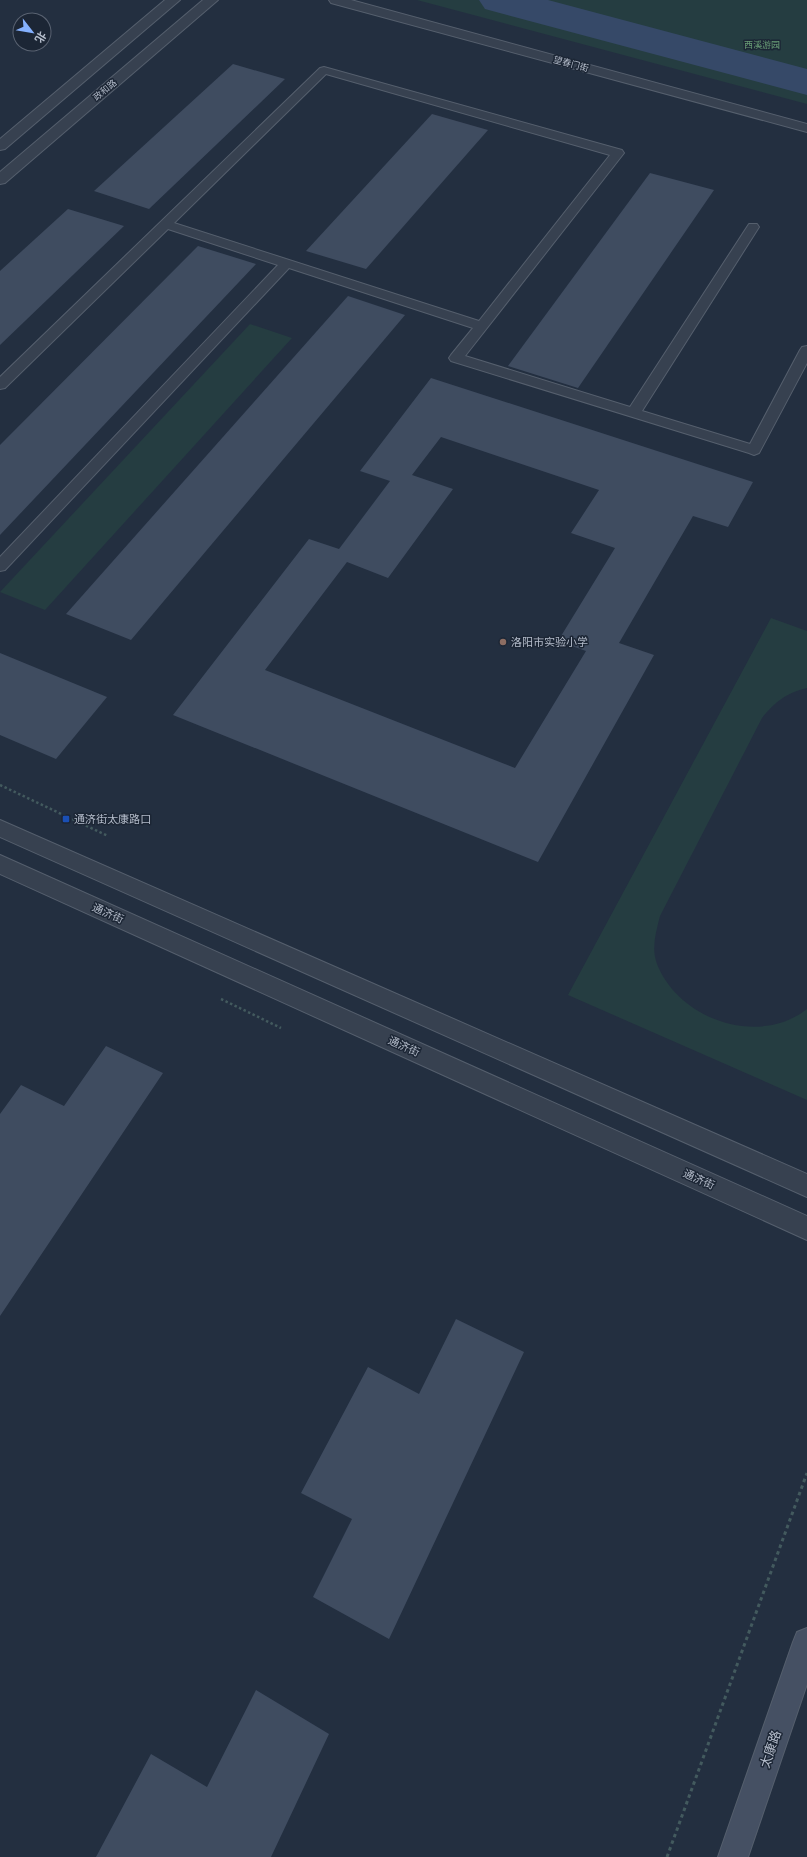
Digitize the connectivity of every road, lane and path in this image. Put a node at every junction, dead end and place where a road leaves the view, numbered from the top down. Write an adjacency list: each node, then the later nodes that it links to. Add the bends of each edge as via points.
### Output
1 (173, 0): 7 (street)
2 (211, 0): 8 (street, 政和路)
3 (336, 0): 6 (street, 望春门街)
4 (384, 0): 5 (street, 望春门街)
5 (784, 108)
6 (807, 128)
7 (0, 146)
8 (0, 180)
9 (166, 224): 11 (lane); 12 (lane, via 324,70 618,153); 14 (lane)
10 (754, 227): 15 (lane)
11 (287, 263): 12 (lane); 16 (lane)
12 (482, 326): 15 (lane, via 456,358)
13 (807, 350): 15 (lane, via 754,450)
14 (0, 385)
15 (633, 413)
16 (0, 566)
17 (0, 785): 19 (path)
18 (0, 828): 23 (street)
19 (108, 836)
20 (0, 864): 24 (street, 通济街)
21 (218, 998): 22 (path)
22 (281, 1028)
23 (807, 1186)
24 (807, 1228)
25 (807, 1473): 27 (path)
26 (807, 1642): 28 (main road, 太康路)
27 (667, 1857)
28 (732, 1857)

